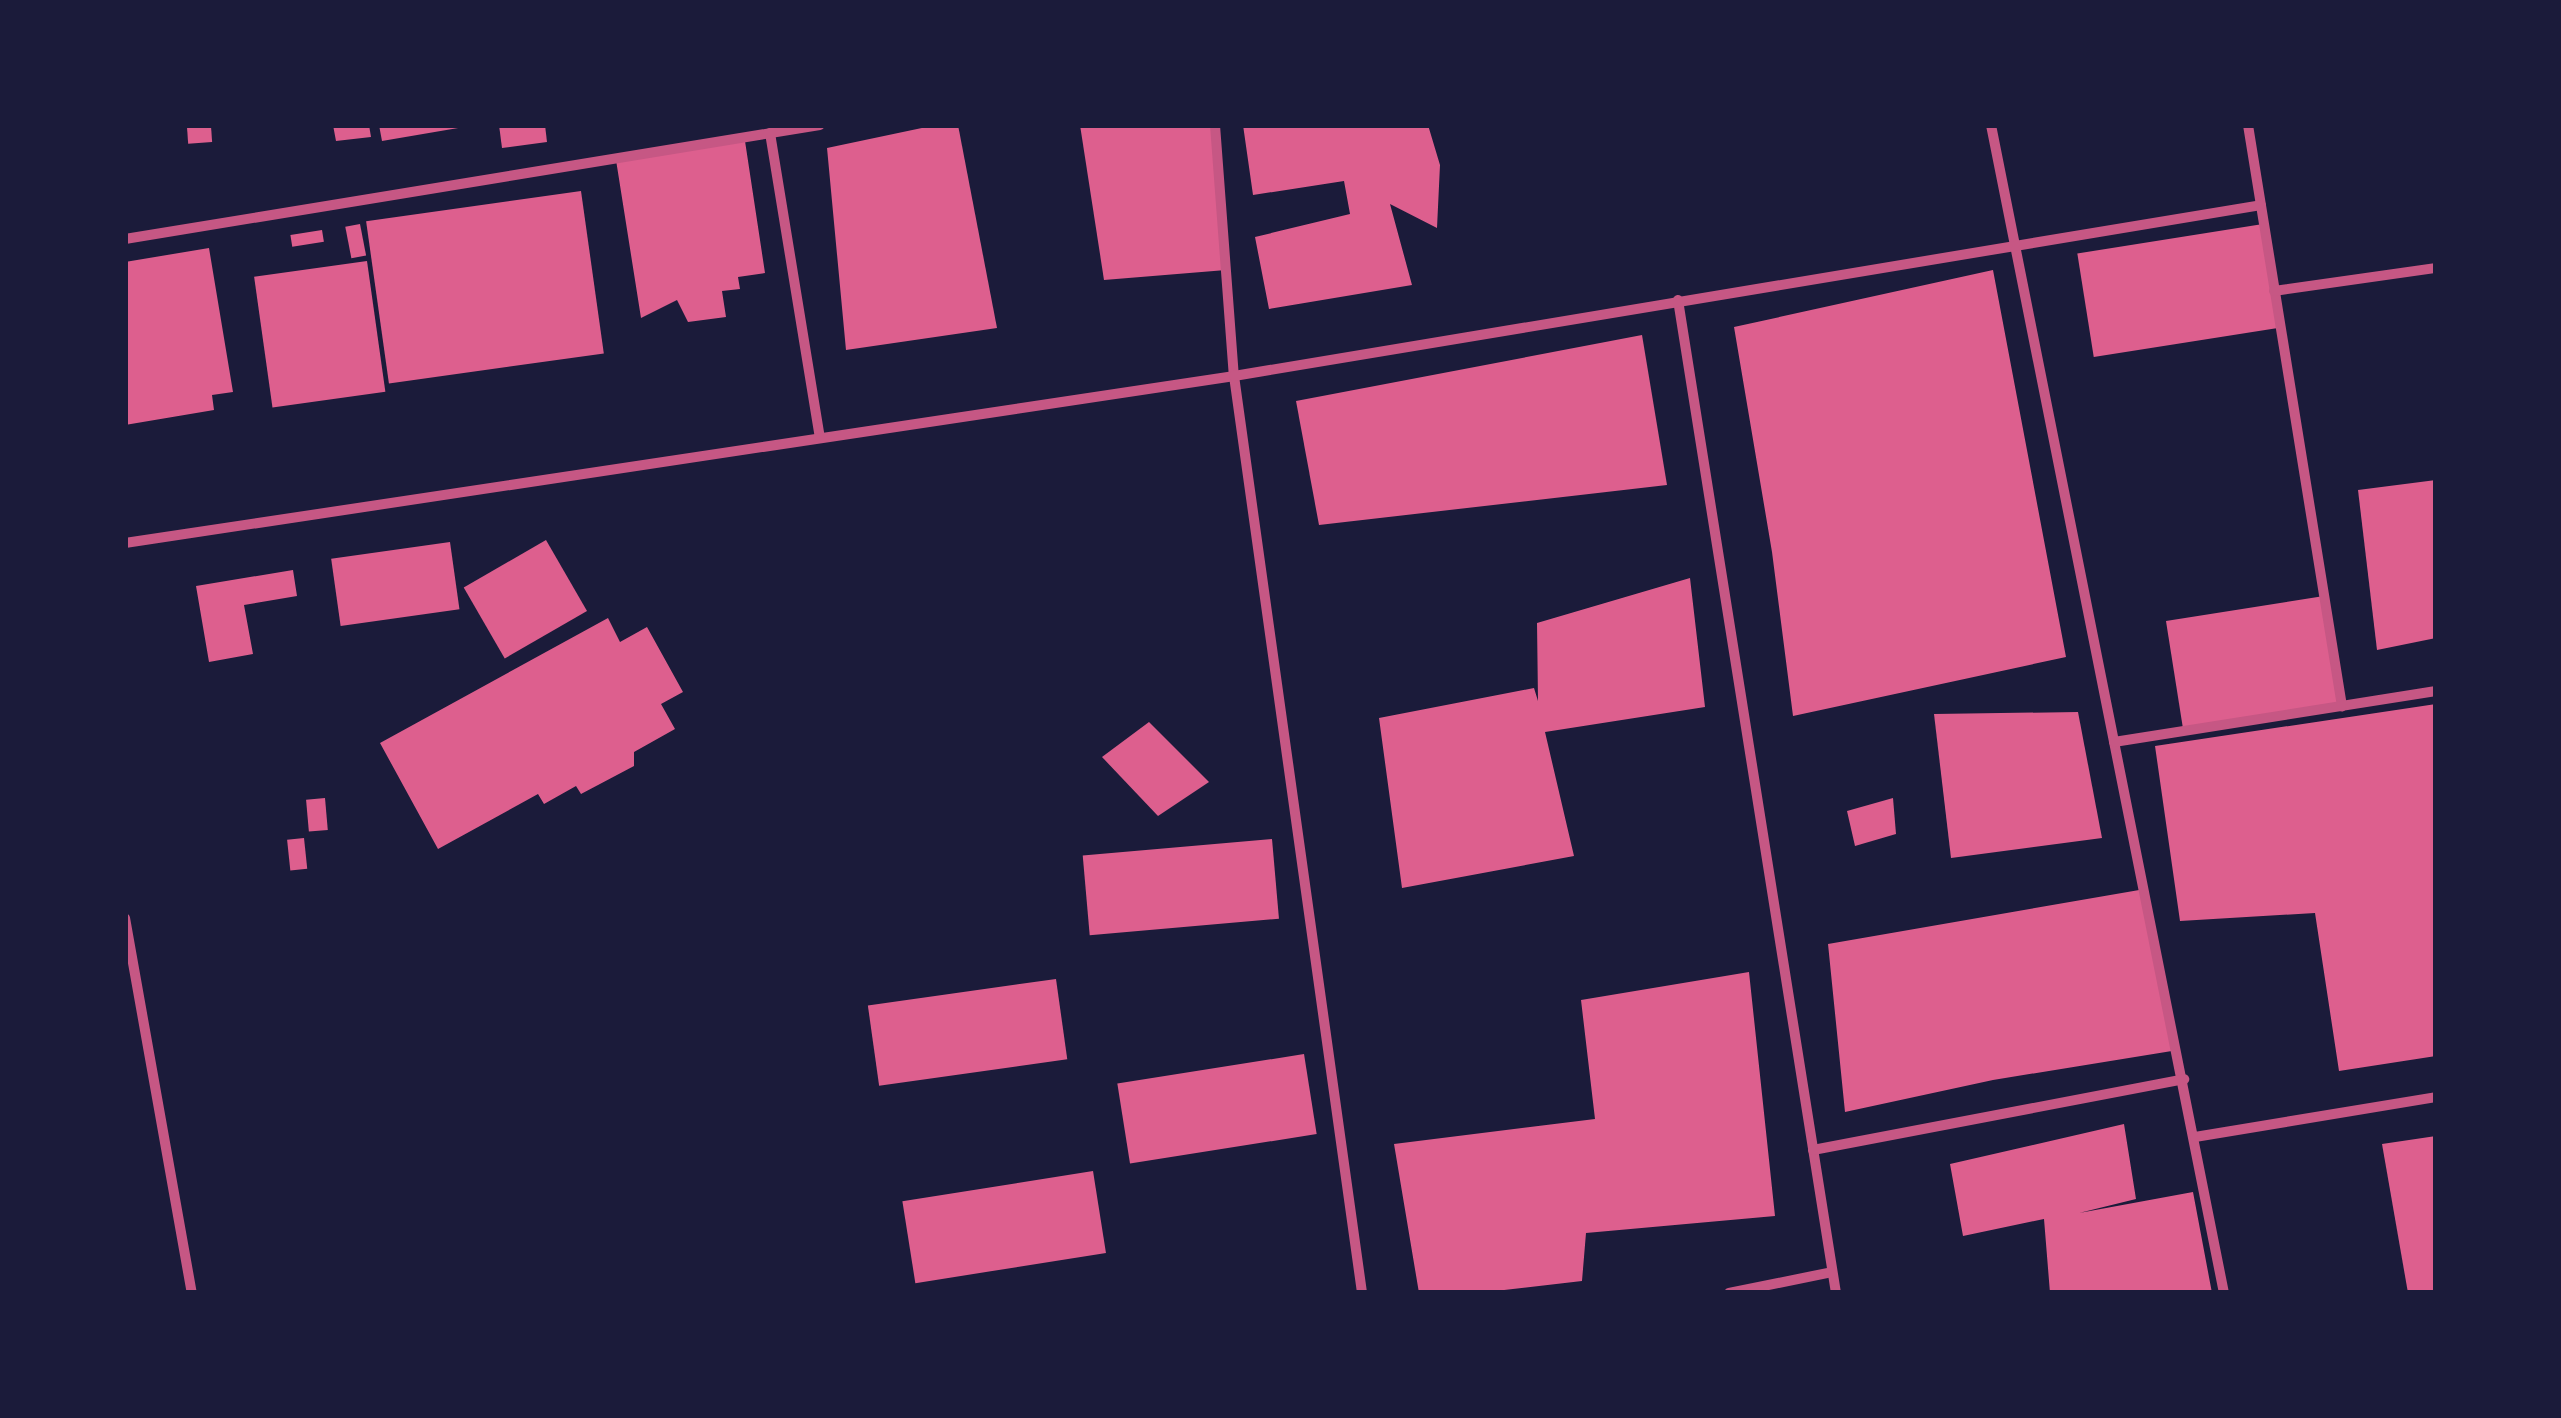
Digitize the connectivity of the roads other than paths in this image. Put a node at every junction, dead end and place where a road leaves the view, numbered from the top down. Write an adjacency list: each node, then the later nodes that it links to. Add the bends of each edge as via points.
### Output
1 (820, 125): 5 (street)
2 (1215, 125): 12 (street)
3 (1991, 125): 8 (street)
4 (2248, 125): 6 (street)
5 (770, 133): 7 (street); 13 (street)
6 (2261, 206): 8 (street); 10 (street)
7 (125, 239)
8 (2015, 246): 11 (street); 17 (street)
9 (2436, 268): 10 (street)
10 (2274, 291): 16 (street)
11 (1678, 300): 12 (street); 22 (street)
12 (1234, 376): 13 (street); 25 (street)
13 (820, 438): 14 (street)
14 (125, 544)
15 (2436, 692): 16 (street)
16 (2342, 706): 17 (street)
17 (2114, 742): 19 (street)
18 (125, 918): 24 (street)
19 (2184, 1079): 21 (street); 22 (street)
20 (2436, 1097): 21 (street)
21 (2195, 1137): 28 (street)
22 (1813, 1150): 23 (street)
23 (1832, 1272): 26 (street); 27 (street)
24 (192, 1293)
25 (1362, 1293)
26 (1730, 1293)
27 (1836, 1293)
28 (2224, 1293)

